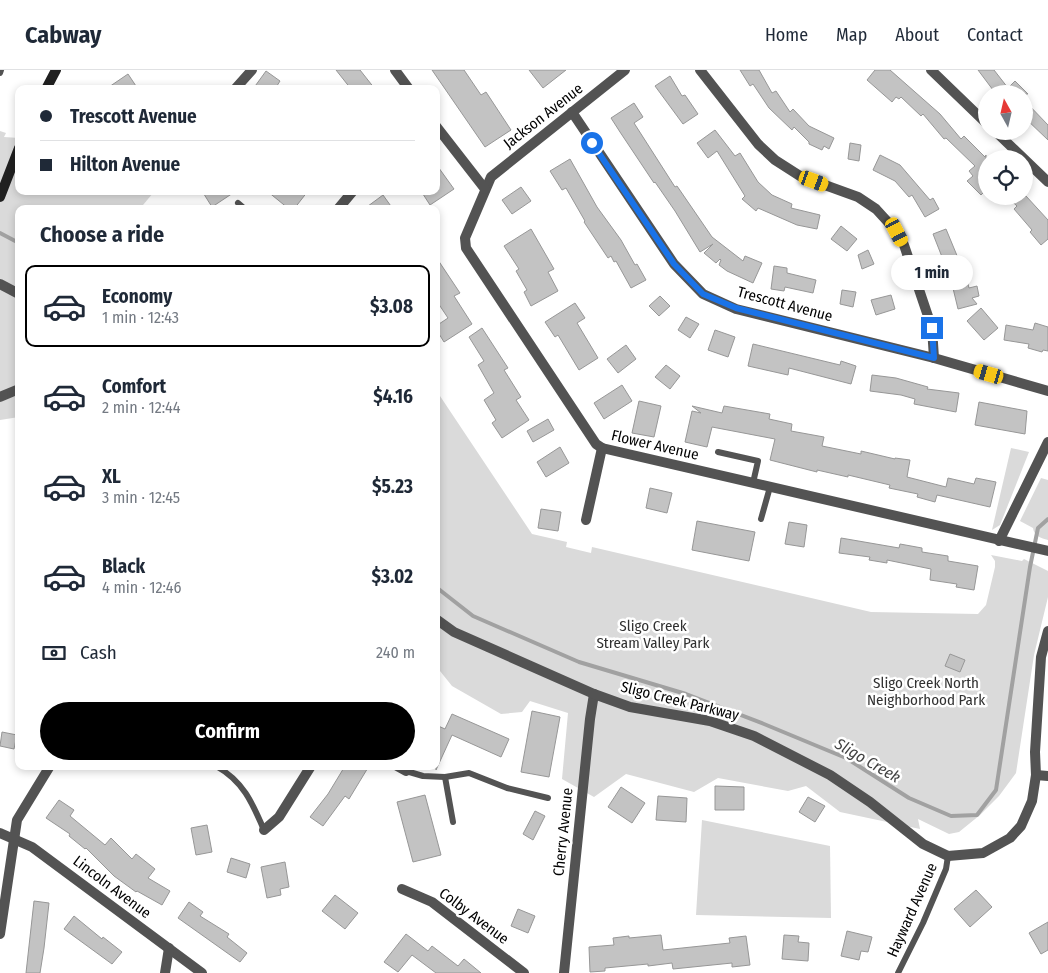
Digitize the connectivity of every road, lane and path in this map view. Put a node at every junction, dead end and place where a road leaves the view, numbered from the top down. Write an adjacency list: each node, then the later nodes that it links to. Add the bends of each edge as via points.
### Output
1 (56, 70): 7 (main road)
2 (252, 70): 8 (street)
3 (395, 70): 9 (street)
4 (625, 70): 10 (street, Jackson Avenue)
5 (700, 70): 24 (street, via 758,144 775,160 800,176 858,197 876,209 897,232 932,328)
6 (931, 70): 11 (street)
7 (48, 85)
8 (239, 85)
9 (406, 85)
10 (572, 112): 16 (street, Jackson Avenue, via 491,177); 24 (street, Trescott Avenue, via 674,264 703,294 736,308)
11 (978, 115)
12 (440, 131): 16 (street)
13 (1004, 140): 15 (street)
14 (15, 158): 18 (main road)
15 (1048, 182)
16 (485, 189): 29 (street, Flower Avenue, via 465,238 466,248 596,444)
17 (350, 195): 21 (street)
18 (0, 197)
19 (238, 203): 20 (lane)
20 (240, 205)
21 (341, 205)
22 (0, 284): 23 (street)
23 (15, 292)
24 (934, 358): 26 (street, Trescott Avenue)
25 (15, 391): 27 (street)
26 (1048, 391)
27 (0, 397)
28 (1048, 442): 35 (street)
29 (602, 448): 31 (street, Flower Avenue); 34 (street)
30 (718, 452): 31 (lane, via 758,461)
31 (753, 483): 32 (street, Flower Avenue)
32 (770, 487): 33 (lane); 35 (street, Flower Avenue)
33 (761, 519)
34 (586, 520)
35 (999, 541): 36 (street, Flower Avenue)
36 (1048, 551)
37 (440, 623): 39 (street, Sligo Creek Parkway, via 454,632)
38 (1048, 631): 44 (street, via 1040,657)
39 (594, 694): 52 (street, Sligo Creek Parkway, via 630,707 710,721 754,736 830,775 923,844); 59 (street, Cherry Avenue)
40 (48, 770): 51 (street, via 17,820)
41 (223, 770): 49 (lane, via 240,784)
42 (308, 770): 49 (street, via 279,817)
43 (405, 770): 46 (lane, via 423,776)
44 (1036, 775): 45 (street); 52 (street, via 1032,801 1021,826 1010,838 983,853)
45 (1048, 776)
46 (445, 777): 47 (lane, via 468,773 507,788); 48 (lane)
47 (548, 798)
48 (453, 822)
49 (264, 830)
50 (0, 833): 51 (street, Lincoln Avenue)
51 (14, 840): 54 (street); 55 (street, Lincoln Avenue, via 32,847)
52 (948, 856): 60 (lane, Hayward Avenue, via 946,869 923,923)
53 (402, 889): 58 (street, Colby Avenue, via 432,902)
54 (0, 934)
55 (169, 948): 56 (street); 57 (street, Lincoln Avenue)
56 (165, 973)
57 (202, 973)
58 (524, 973)
59 (564, 973)
60 (898, 973)

